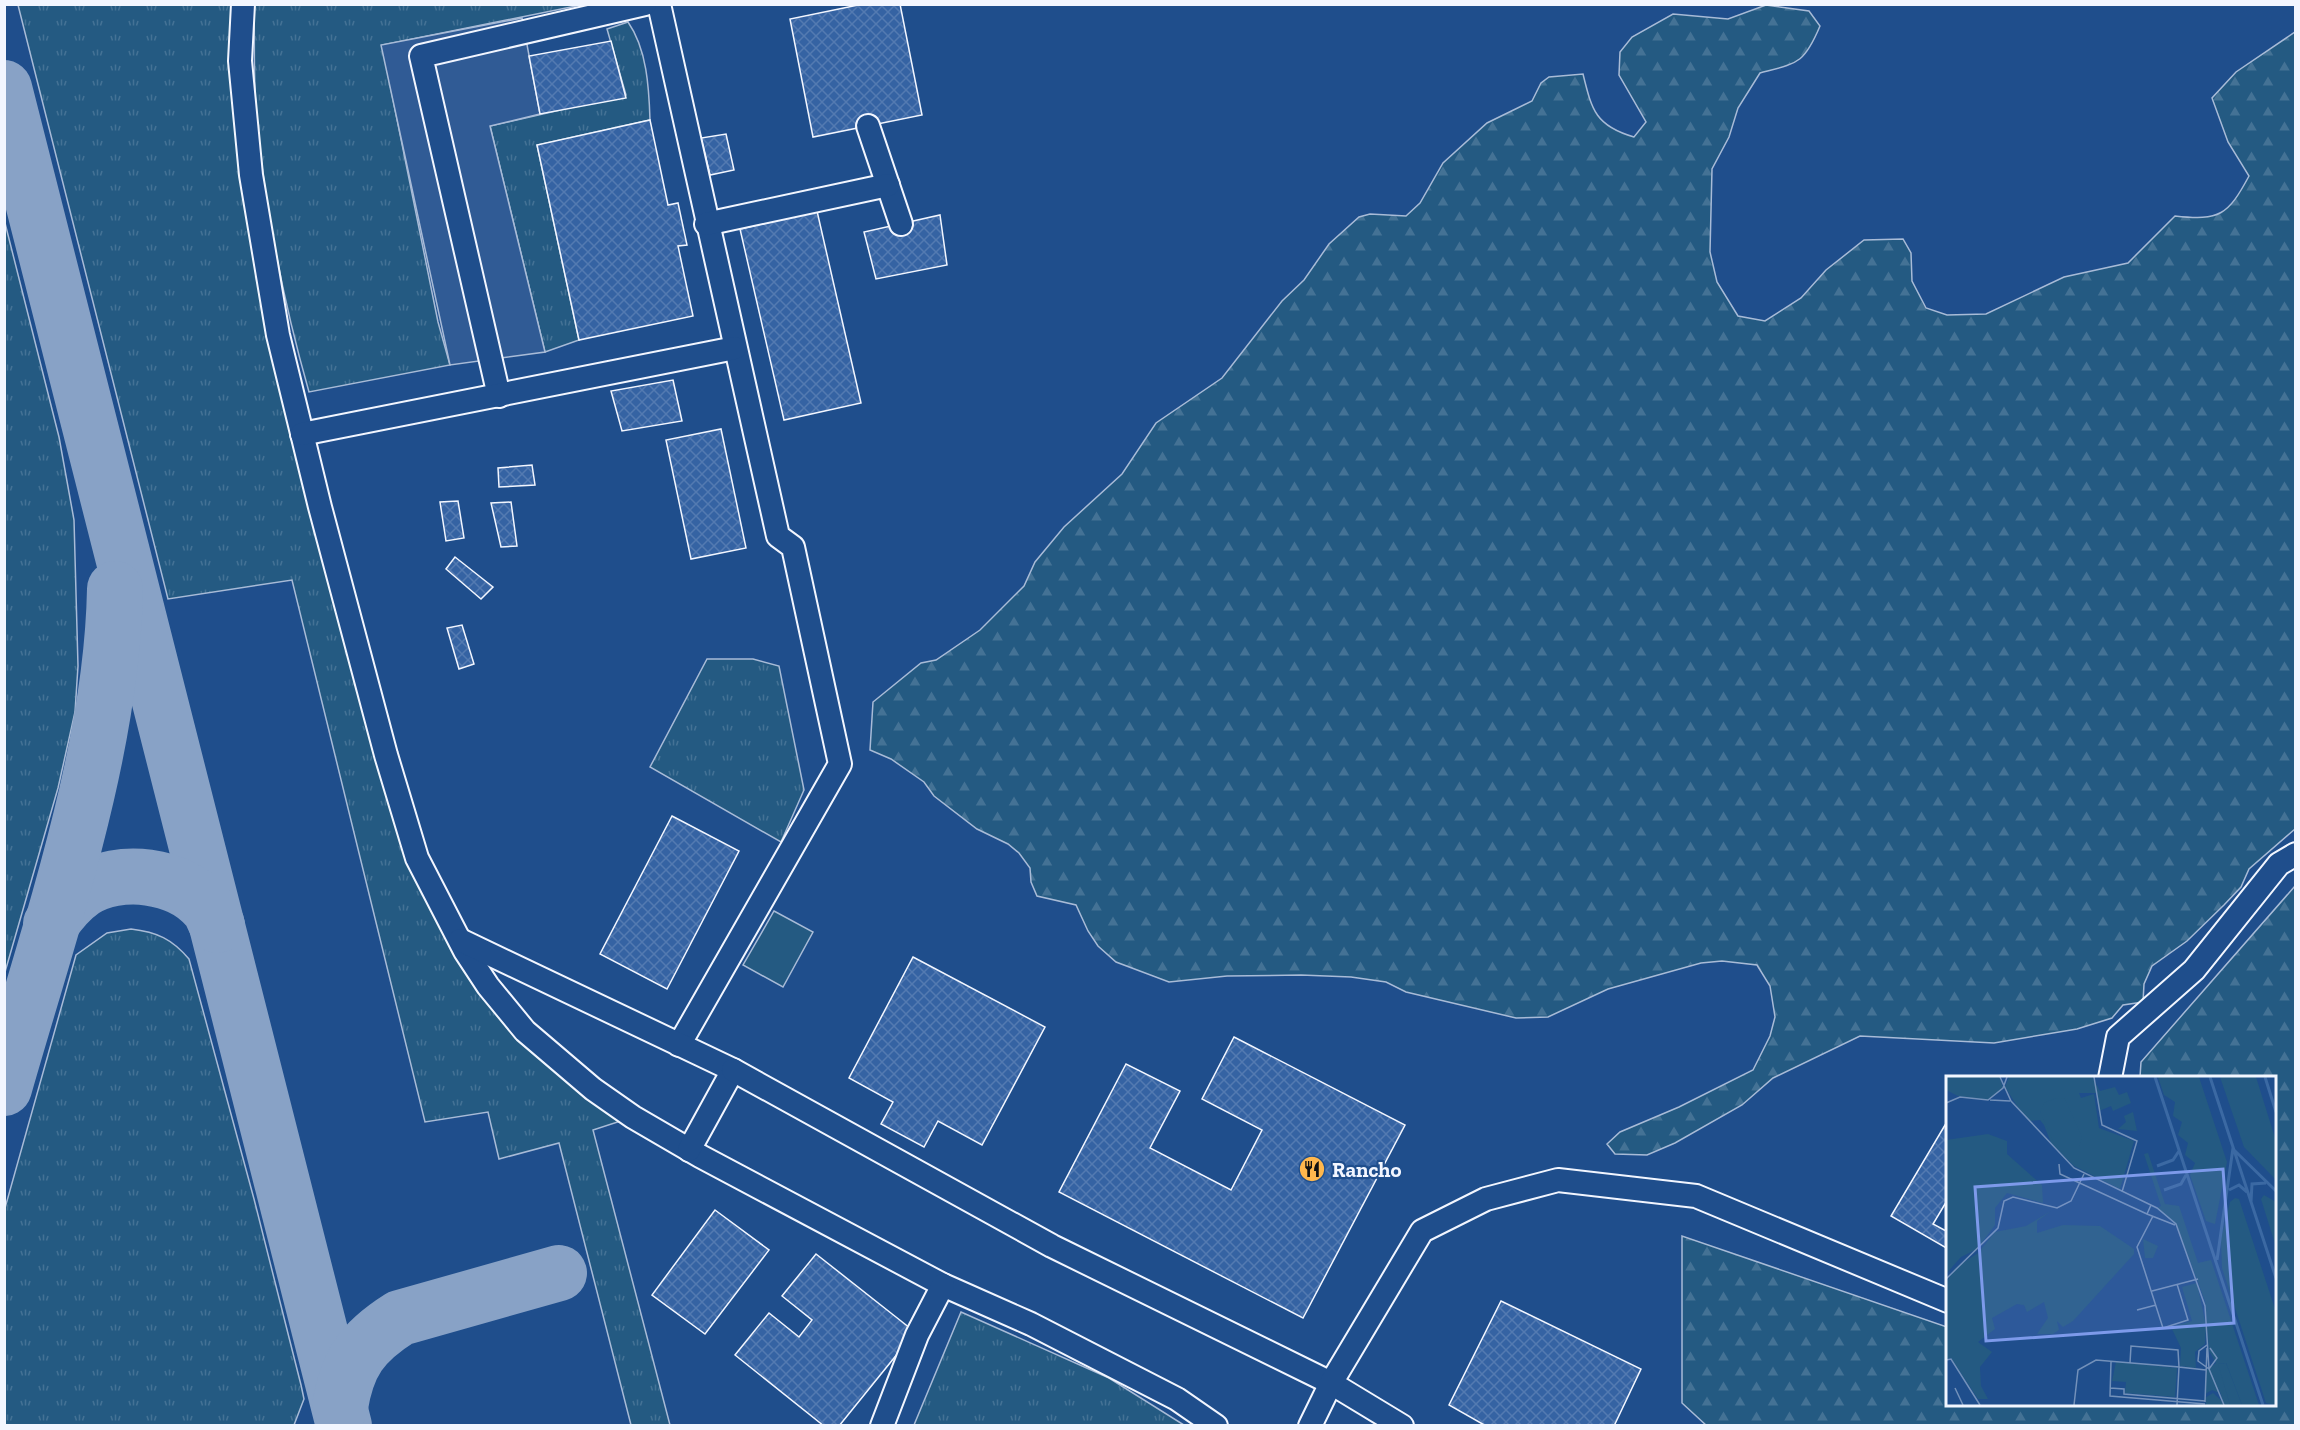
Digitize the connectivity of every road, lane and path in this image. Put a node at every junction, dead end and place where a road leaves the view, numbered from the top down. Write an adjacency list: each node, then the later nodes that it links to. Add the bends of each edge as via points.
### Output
1 (243, 4): 11 (lane, via 240,61 251,175 278,335)
2 (645, 4): 4 (lane)
3 (659, 4): 7 (lane)
4 (597, 9): 10 (lane, via 421,56)
5 (868, 126): 6 (lane)
6 (888, 185): 7 (lane); 8 (lane)
7 (706, 224): 9 (lane)
8 (901, 224)
9 (735, 348): 10 (lane); 14 (lane, via 778,536 793,547 840,764)
10 (499, 396): 11 (lane)
11 (302, 434): 13 (lane, via 415,851)
12 (2295, 854): 16 (lane, via 2279,864 2194,970 2118,1037)
13 (460, 940): 14 (lane); 17 (lane, via 488,986 525,1031 593,1089)
14 (679, 1045): 15 (lane)
15 (733, 1070): 17 (lane); 20 (lane, via 1052,1246)
16 (2110, 1076)
17 (689, 1150): 18 (lane)
18 (942, 1285): 21 (lane, via 917,1335); 22 (lane, via 1031,1324 1177,1399)
19 (1946, 1301): 20 (lane, via 1695,1196 1558,1180 1486,1199 1422,1231)
20 (1331, 1383): 23 (lane); 24 (lane)
21 (882, 1425)
22 (1216, 1425)
23 (1310, 1425)
24 (1402, 1425)

